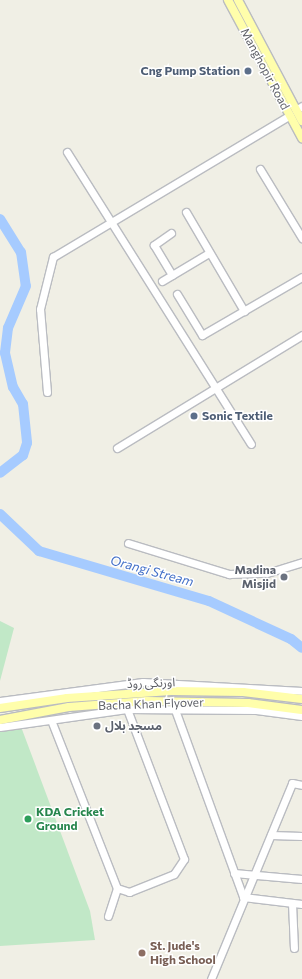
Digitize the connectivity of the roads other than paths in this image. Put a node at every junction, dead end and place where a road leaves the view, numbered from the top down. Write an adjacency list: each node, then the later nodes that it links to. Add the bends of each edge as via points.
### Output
1 (228, 0): 3 (main road, Manghopir Road)
2 (238, 0): 3 (main road, Manghopir Road)
3 (296, 110): 4 (main road, Manghopir Road); 5 (main road, Manghopir Road); 9 (street)
4 (302, 121)
5 (302, 138)
6 (67, 152): 9 (street)
7 (260, 169): 11 (street)
8 (186, 212): 12 (street)
9 (112, 221): 19 (street); 20 (street, via 60,252 49,263 40,309)
10 (171, 233): 13 (street, via 154,245)
11 (302, 238)
12 (209, 253): 13 (street); 17 (street)
13 (172, 275): 15 (street)
14 (302, 277): 17 (street)
15 (162, 281)
16 (177, 294): 17 (street, via 202,335)
17 (244, 312)
18 (302, 335): 19 (street)
19 (216, 388): 21 (street); 22 (street)
20 (47, 392)
21 (251, 444)
22 (117, 448)
23 (128, 543): 24 (street, via 229,574 267,573)
24 (302, 562)
25 (302, 691): 27 (street, اورنگی روڈ, via 143,682)
26 (302, 699): 28 (main road, Bacha Khan Flyover, via 243,692 171,690 67,698)
27 (0, 701)
28 (0, 708)
29 (174, 708): 30 (street, اورنگی روڈ); 32 (street, اورنگی روڈ, via 256,710); 39 (street)
30 (127, 709): 34 (street, اورنگی روڈ); 42 (street, via 184,863 174,874 129,892)
31 (302, 710): 33 (main road, Bacha Khan Flyover, via 248,703 147,701 69,707)
32 (302, 716)
33 (0, 720)
34 (50, 720): 35 (street, اورنگی روڈ); 42 (street)
35 (0, 727)
36 (302, 785): 37 (street, via 292,783)
37 (271, 835): 38 (street); 40 (street)
38 (302, 836)
39 (234, 873): 40 (street); 43 (street)
40 (253, 874): 41 (street); 43 (street)
41 (302, 879)
42 (117, 888): 46 (street)
43 (243, 897): 44 (street); 48 (street)
44 (292, 903): 45 (street); 47 (street)
45 (302, 904)
46 (108, 916)
47 (294, 948)
48 (211, 979)

